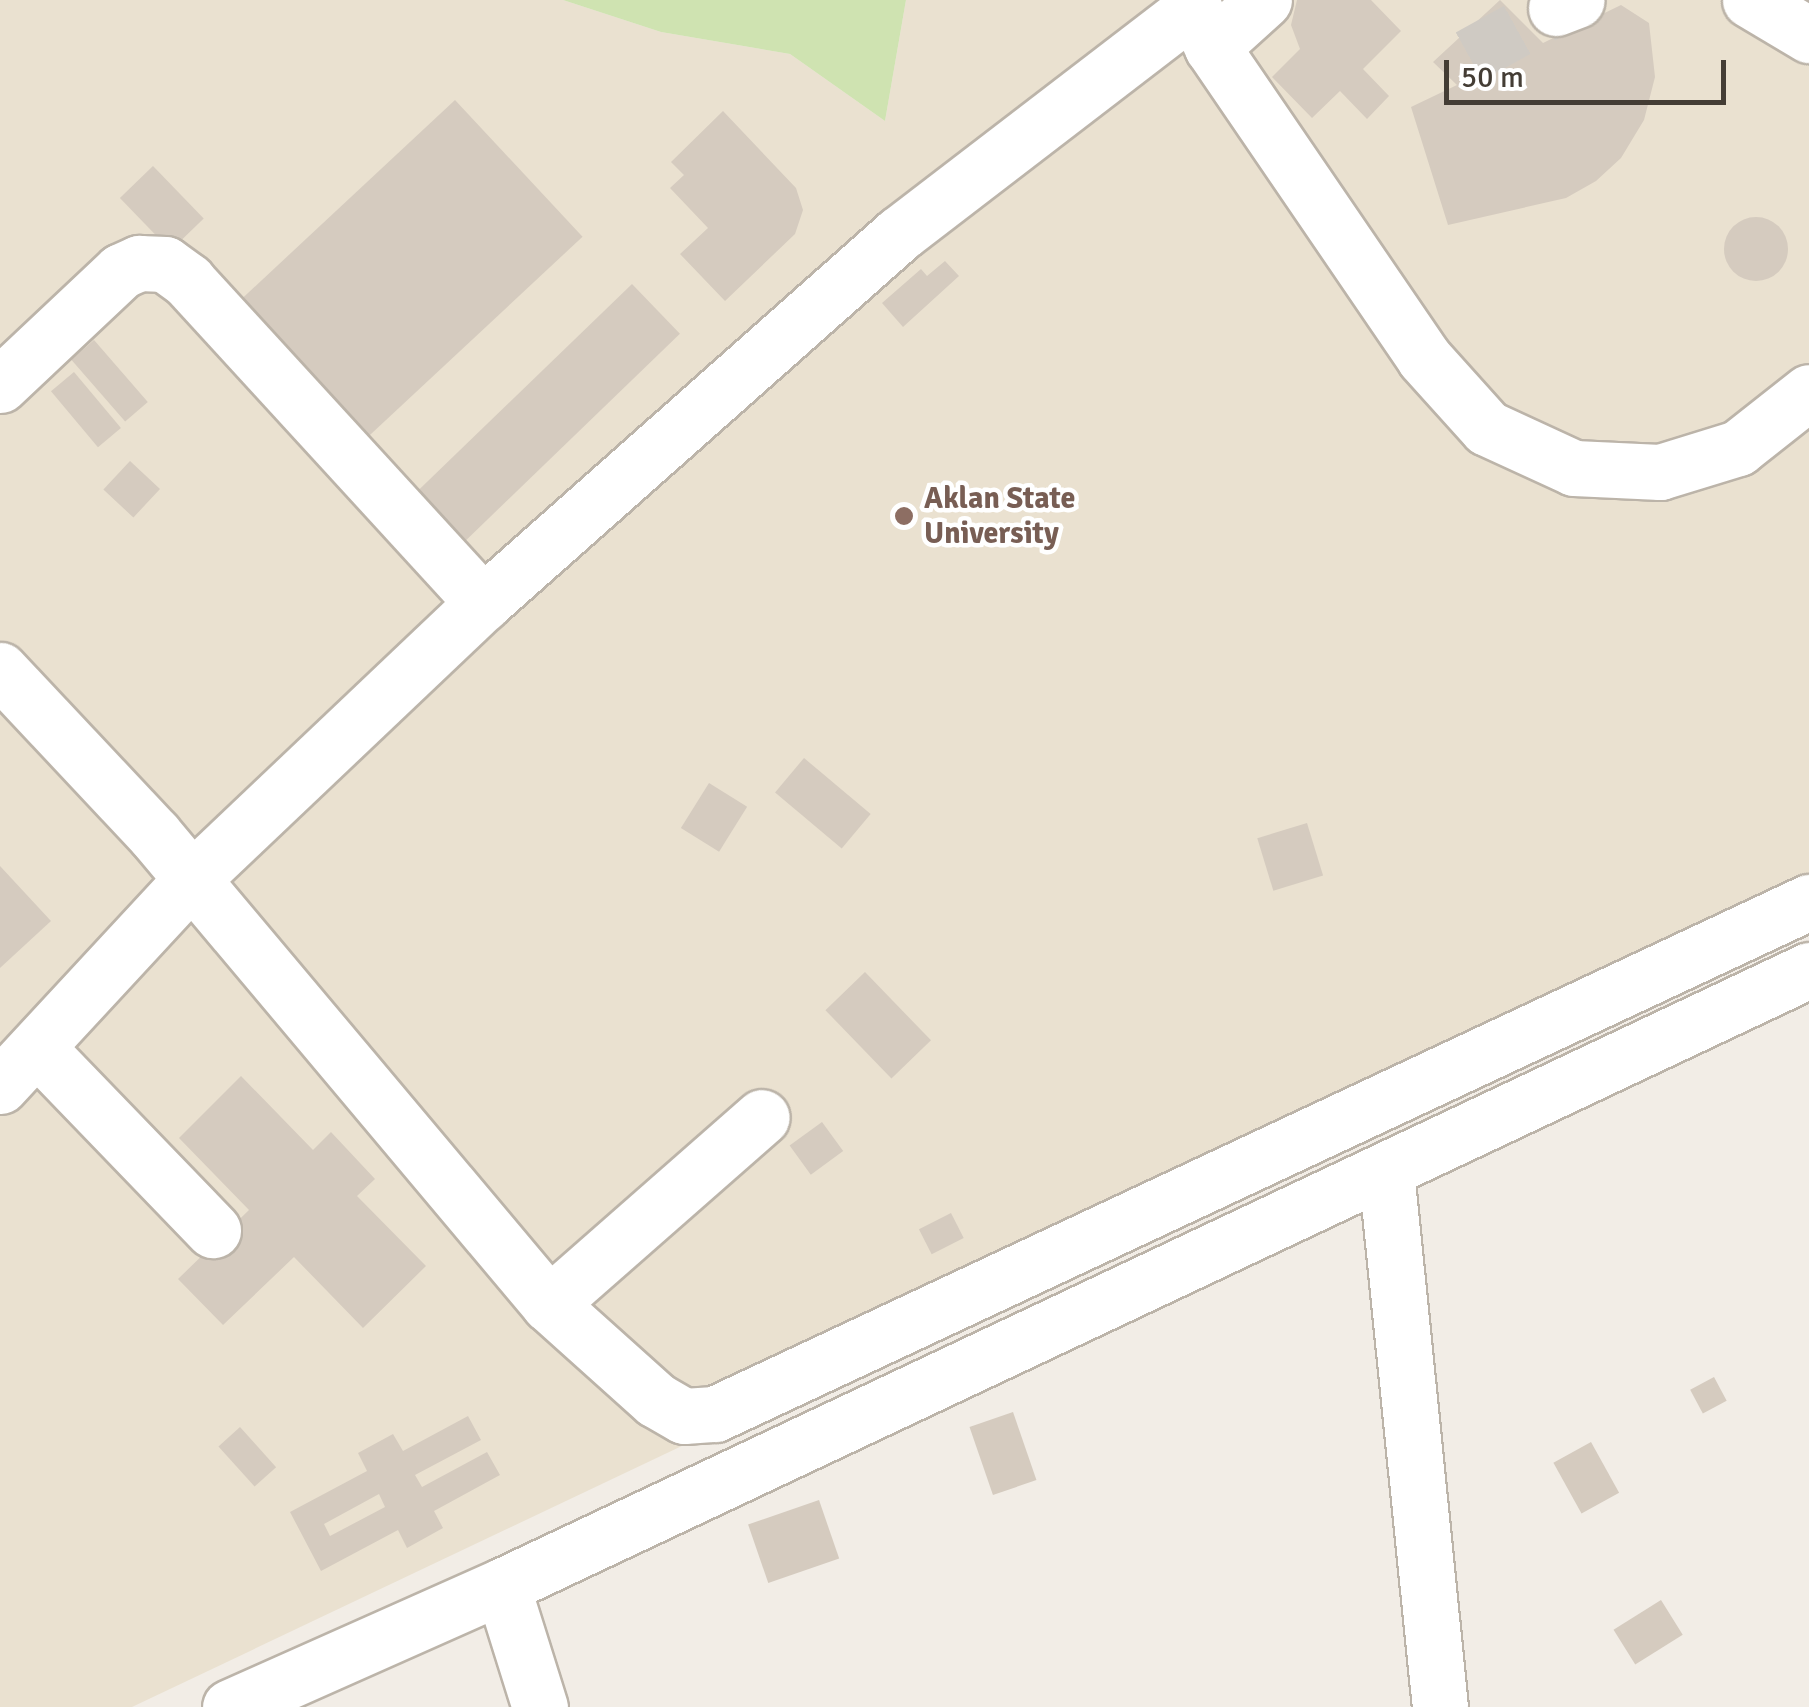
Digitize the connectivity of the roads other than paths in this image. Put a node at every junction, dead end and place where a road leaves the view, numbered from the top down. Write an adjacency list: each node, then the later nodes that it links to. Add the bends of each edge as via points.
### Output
1 (1264, 0): 3 (street)
2 (1751, 0): 4 (street)
3 (1199, 18): 6 (street, via 1451,395 1488,428 1531,454 1615,474 1699,463 1738,448); 7 (street, via 898,234)
4 (1809, 35)
5 (0, 385): 7 (street, via 121,271 139,263 164,264 188,281)
6 (1809, 392)
7 (483, 603): 9 (street)
8 (0, 670): 9 (street)
9 (192, 879): 12 (street); 16 (street)
10 (1809, 902): 16 (street, via 715,1414 684,1416 664,1406)
11 (1809, 970): 14 (street)
12 (19, 1068): 15 (street)
13 (762, 1116): 16 (street)
14 (1386, 1172): 17 (street); 20 (street)
15 (213, 1230)
16 (549, 1304)
17 (502, 1586): 18 (street); 19 (street)
18 (230, 1707)
19 (540, 1707)
20 (1440, 1707)

